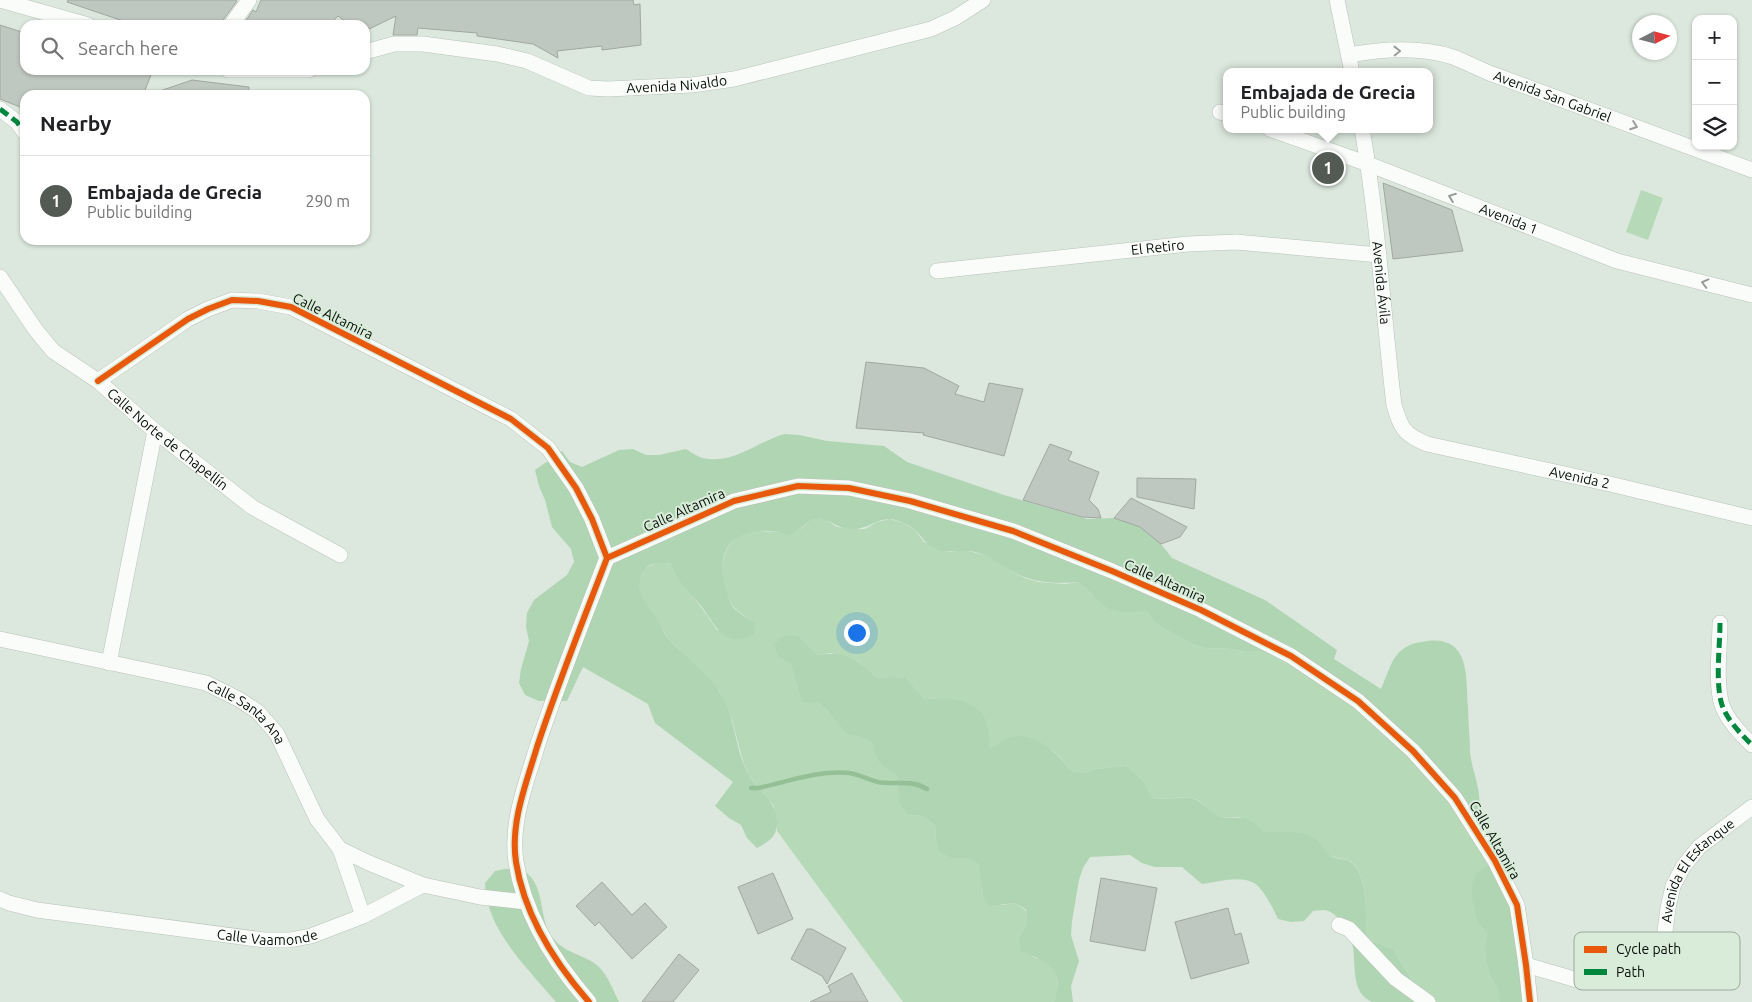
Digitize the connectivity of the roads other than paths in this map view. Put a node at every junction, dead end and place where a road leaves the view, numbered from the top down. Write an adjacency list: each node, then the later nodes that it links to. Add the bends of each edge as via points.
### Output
1 (0, 0): 5 (street)
2 (249, 0): 6 (street)
3 (983, 0): 7 (street, Avenida Nivaldo, via 931,29 734,79 692,85 590,88 527,61 497,54 423,44 394,44)
4 (1337, 0): 8 (street)
5 (70, 20)
6 (235, 20)
7 (370, 51)
8 (1349, 55): 9 (street); 15 (street, Avenida San Gabriel, one-way to 15, via 1403,50 1453,57)
9 (1351, 68)
10 (0, 109): 11 (street)
11 (20, 126)
12 (1281, 133): 14 (street, Avenida 1)
13 (1363, 133): 14 (street, Avenida Ávila)
14 (1368, 164): 16 (street, Avenida Ávila); 19 (street, Avenida 1, one-way to 14, via 1617,261)
15 (1752, 170)
16 (1379, 254): 17 (street, El Retiro, via 1236,242); 22 (street, Avenida Ávila, via 1394,404)
17 (937, 270)
18 (0, 277): 20 (street, Calle Norte de Chapellín, via 53,351)
19 (1752, 295)
20 (98, 380): 21 (street, Calle Norte de Chapellín); 25 (street, Calle Altamira, via 208,309 232,300 291,307 511,419 548,448 576,488)
21 (155, 431): 24 (street, Calle Norte de Chapellín, via 252,507); 28 (street)
22 (1407, 434): 23 (street, Avenida 2, via 1427,444)
23 (1752, 518)
24 (340, 555)
25 (607, 558): 34 (street, via 548,714 515,826 516,863); 38 (street, Calle Altamira, via 734,501 798,486 849,488 910,501 1014,531 1201,610 1291,656 1358,701 1413,751 1455,798 1495,861 1517,905)
26 (1720, 623): 29 (street, via 1719,689 1722,706)
27 (0, 639): 28 (street, Calle Santa Ana)
28 (110, 663): 31 (street, Calle Santa Ana, via 206,683 258,712 277,734 317,819)
29 (1752, 746)
30 (1752, 807): 37 (street, Avenida El Estanque, via 1699,847 1684,867 1673,886)
31 (340, 849): 32 (street, Calle Santa Ana); 35 (street)
32 (424, 885): 34 (street, via 480,897); 35 (street, Calle Vaamonde)
33 (0, 899): 35 (street, Calle Vaamonde, via 37,910 264,940 311,936)
34 (526, 902): 40 (street, via 545,941)
35 (363, 916)
36 (1339, 925): 41 (street, via 1349,929 1396,979)
37 (1665, 932)
38 (1526, 965): 39 (street, Avenida El Estanque); 42 (street, Calle Altamira)
39 (1574, 979)
40 (589, 1002)
41 (1428, 1002)
42 (1530, 1002)

